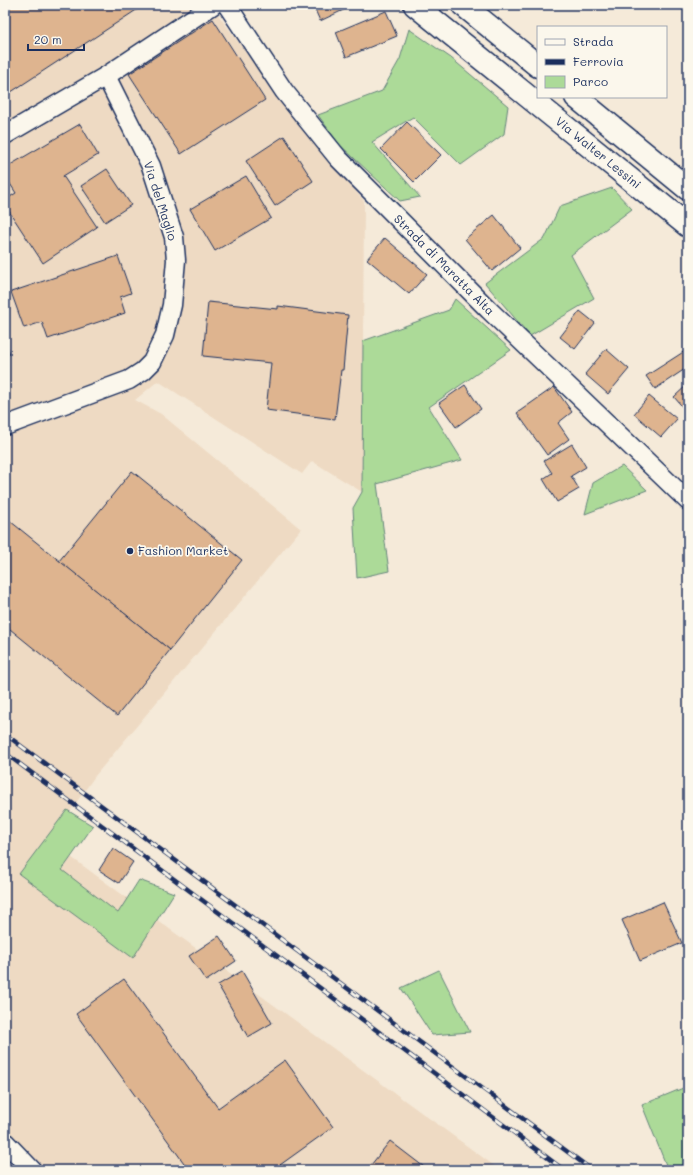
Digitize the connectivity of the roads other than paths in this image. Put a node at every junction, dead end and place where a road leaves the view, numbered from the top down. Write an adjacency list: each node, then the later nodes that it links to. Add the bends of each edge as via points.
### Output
1 (213, 5): 6 (street)
2 (227, 5): 12 (street, Strada di Maratta Alta, via 284,91 338,158 489,310)
3 (415, 5): 10 (main road, Via Walter Lessini)
4 (463, 5): 5 (main road)
5 (537, 65)
6 (106, 76): 8 (street); 11 (street, Via del Maglio, via 151,166 174,237 174,284 165,335 152,362 129,380)
7 (577, 98): 9 (main road)
8 (5, 135)
9 (688, 189)
10 (688, 226)
11 (5, 426)
12 (688, 502)
13 (5, 1142): 14 (street)
14 (32, 1170)

